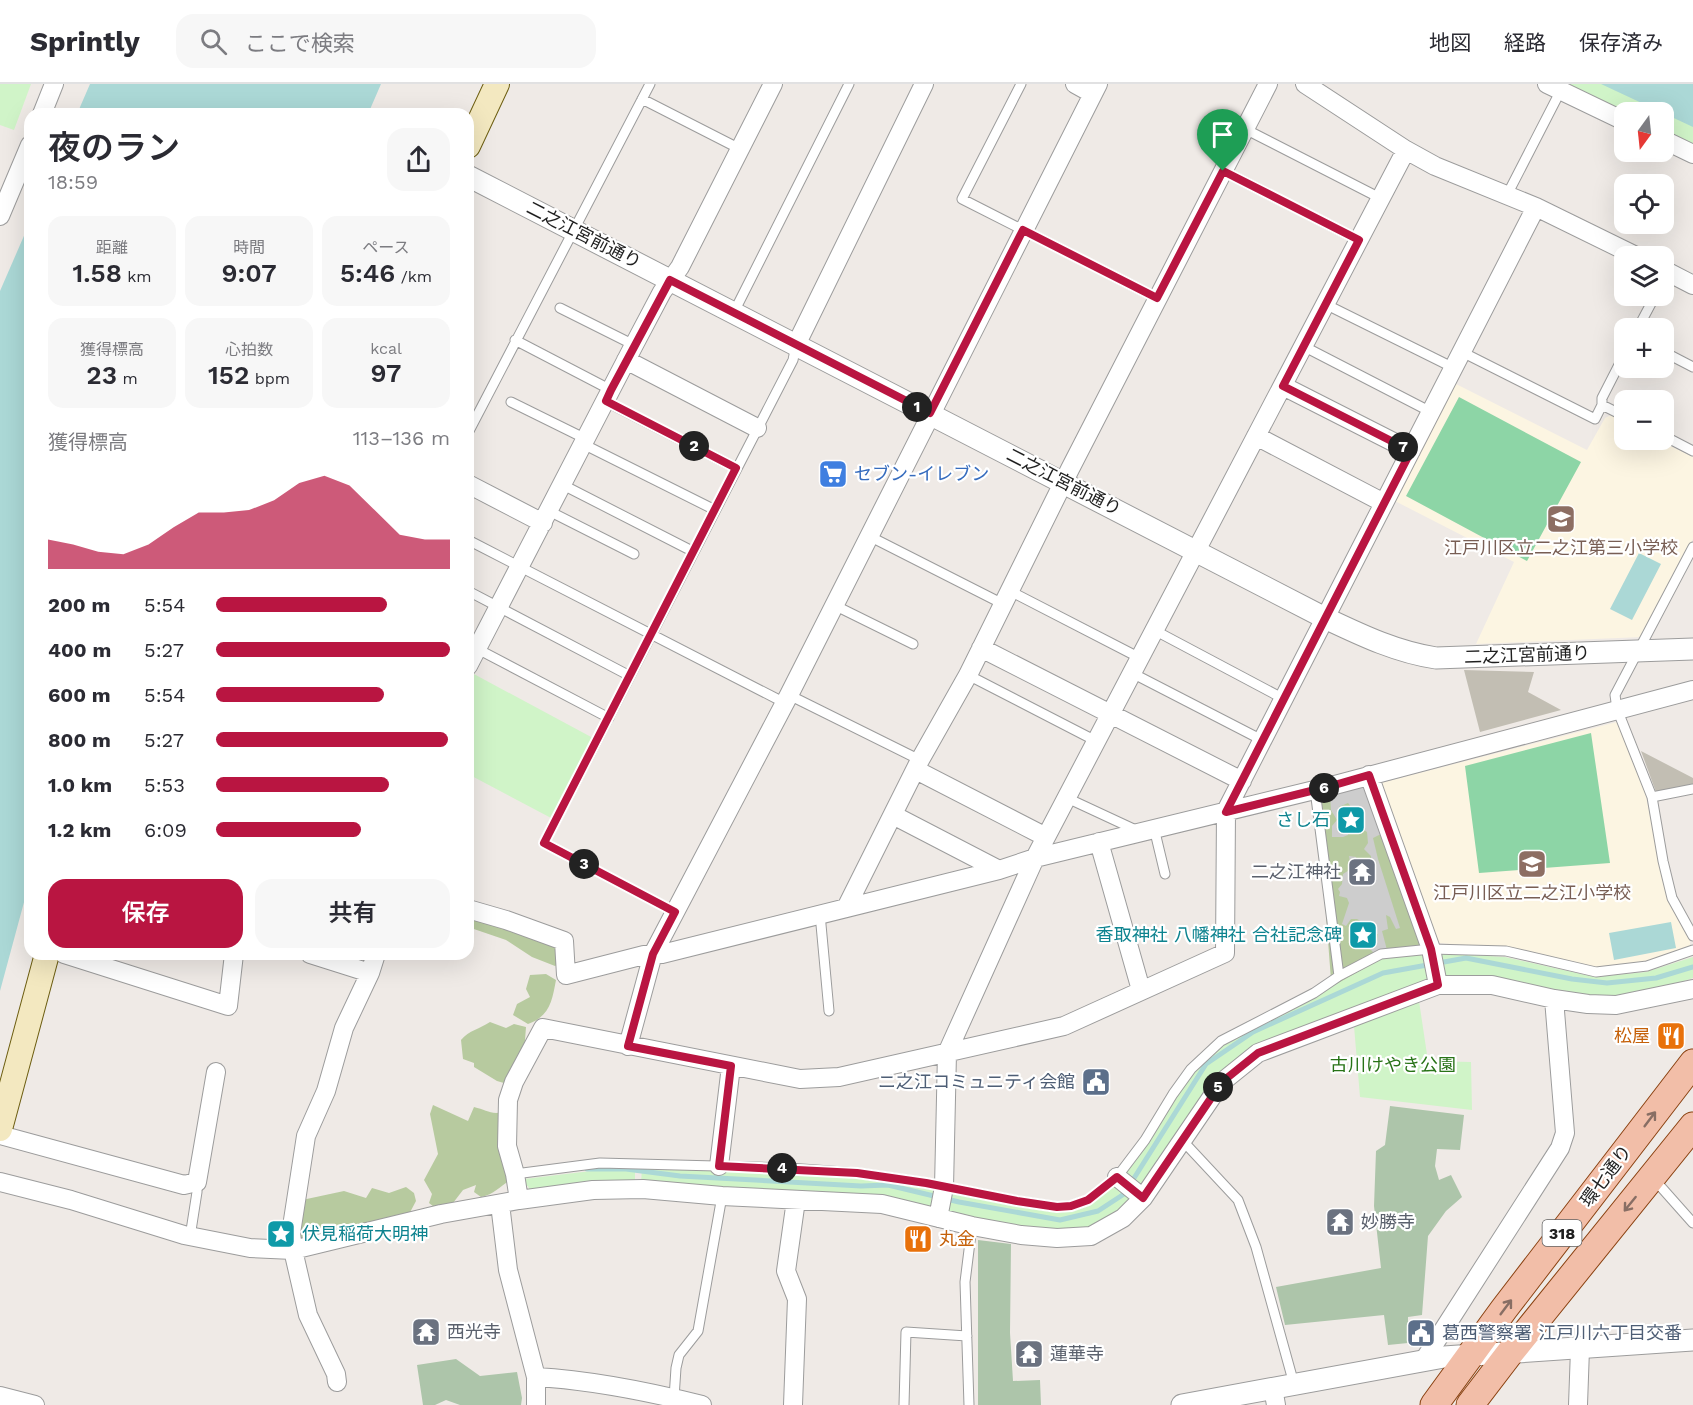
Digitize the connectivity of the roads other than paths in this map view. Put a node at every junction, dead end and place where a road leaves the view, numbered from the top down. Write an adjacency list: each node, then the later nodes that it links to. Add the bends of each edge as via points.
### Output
1 (54, 84): 14 (street)
2 (497, 84): 17 (main road)
3 (650, 84): 13 (lane)
4 (773, 84): 19 (street)
5 (849, 84): 39 (lane)
6 (924, 84): 41 (street)
7 (1021, 84): 29 (lane, via 962,199)
8 (1075, 84): 12 (street)
9 (1268, 84): 16 (street)
10 (1305, 84): 20 (street)
11 (1554, 87): 15 (street); 25 (lane)
12 (1095, 89): 29 (street)
13 (642, 99): 19 (lane); 30 (lane)
14 (44, 108)
15 (1614, 116)
16 (1245, 129): 23 (street); 26 (lane)
17 (474, 133)
18 (1674, 145): 21 (street)
19 (740, 149): 34 (street)
20 (1406, 150): 25 (street, via 1434,166); 26 (street)
21 (1693, 154)
22 (24, 159): 28 (street)
23 (1223, 171): 31 (lane); 36 (street)
24 (474, 179): 30 (street, 二之江宮前通り)
25 (1507, 195): 27 (street)
26 (1380, 198): 31 (street)
27 (1536, 207): 32 (street); 45 (street)
28 (0, 216)
29 (1023, 230): 36 (lane); 55 (street)
30 (574, 231): 34 (street, 二之江宮前通り); 40 (lane)
31 (1359, 240): 37 (street)
32 (1616, 246)
33 (1674, 278): 35 (street)
34 (670, 280): 39 (street, 二之江宮前通り); 43 (street)
35 (1693, 285)
36 (1157, 298): 63 (street)
37 (1325, 304): 42 (street); 45 (lane)
38 (560, 308): 43 (lane)
39 (734, 312): 41 (street, 二之江宮前通り)
40 (515, 340): 49 (lane); 53 (lane)
41 (796, 345): 55 (street, 二之江宮前通り); 56 (lane, via 793,360)
42 (1303, 346): 48 (street); 54 (lane)
43 (630, 352): 49 (street); 56 (street)
44 (1674, 357): 46 (lane)
45 (1458, 360): 51 (lane, via 1595,419); 54 (street)
46 (1693, 367)
47 (1614, 375): 51 (lane)
48 (1283, 386): 57 (street); 60 (street)
49 (608, 395): 58 (street); 62 (lane)
50 (511, 402): 58 (lane)
51 (1602, 405): 52 (lane)
52 (1614, 411)
53 (474, 412)
54 (1431, 412): 60 (street)
55 (930, 413): 63 (street, 二之江宮前通り); 69 (street)
56 (757, 428): 62 (lane)
57 (1256, 436): 66 (street); 72 (street)
58 (585, 441): 64 (street); 67 (lane)
59 (1674, 441): 61 (lane)
60 (1411, 451): 66 (street)
61 (1693, 451)
62 (736, 468): 67 (lane)
63 (1064, 482): 72 (street, 二之江宮前通り); 77 (street)
64 (563, 485): 68 (street); 73 (lane)
65 (474, 487): 68 (street)
66 (1384, 502): 80 (street)
67 (715, 510): 73 (lane)
68 (546, 517): 74 (lane); 75 (street)
69 (869, 536): 77 (lane); 78 (street)
70 (474, 543): 75 (lane)
71 (1693, 547): 88 (lane)
72 (1196, 551): 80 (street, 二之江宮前通り); 81 (street)
73 (693, 552): 82 (lane)
74 (634, 554)
75 (520, 566): 79 (street); 82 (lane)
76 (474, 594): 79 (lane)
77 (1006, 598): 86 (street); 89 (lane)
78 (834, 605): 84 (lane); 93 (street)
79 (499, 607): 83 (street); 91 (lane)
80 (1325, 618): 88 (street, 二之江宮前通り, via 1385,645 1436,658); 94 (street)
81 (1154, 630): 89 (street); 94 (lane)
82 (651, 634): 91 (lane); 93 (lane)
83 (474, 644)
84 (912, 644)
85 (474, 647): 97 (lane)
86 (981, 648): 90 (street); 96 (street)
87 (1693, 649): 88 (street, 二之江宮前通り)
88 (1640, 651): 95 (lane, via 1615,695)
89 (1136, 665): 96 (street); 98 (lane)
90 (968, 675): 99 (lane); 100 (street)
91 (630, 676): 97 (lane)
92 (1693, 690): 95 (street)
93 (787, 699): 100 (lane); 117 (street)
94 (1284, 699): 98 (street)
95 (1617, 709): 101 (street); 105 (lane)
96 (1110, 713): 99 (street); 102 (street)
97 (609, 718): 117 (lane, via 544,843)
98 (1263, 740): 102 (street)
99 (1096, 741): 106 (street)
100 (918, 765): 108 (street); 110 (street)
101 (1369, 775): 104 (street); 120 (street)
102 (1242, 781): 107 (street)
103 (1693, 789): 105 (lane)
104 (1315, 790): 107 (street); 129 (lane)
105 (1652, 797): 119 (lane, via 1672,898)
106 (1067, 798): 109 (lane); 110 (street)
107 (1226, 812): 109 (street); 132 (street, via 1225,953)
108 (893, 814): 113 (street); 115 (street)
109 (1148, 830): 111 (street); 114 (lane)
110 (1046, 837): 112 (street)
111 (1099, 842): 112 (street); 132 (street)
112 (1035, 858): 113 (street); 136 (street)
113 (999, 870): 115 (street)
114 (1165, 874)
115 (846, 908): 118 (street)
116 (474, 911): 122 (street, via 564,941 566,975)
117 (675, 912): 122 (street)
118 (820, 914): 122 (street); 134 (lane)
119 (1693, 936)
120 (1432, 950): 121 (lane, via 1506,951 1596,972 1647,966); 129 (lane, via 1381,954); 130 (street)
121 (1693, 950)
122 (653, 954): 135 (street)
123 (45, 960): 141 (main road)
124 (83, 960): 125 (street, via 228,1006)
125 (233, 960)
126 (329, 960): 128 (street)
127 (374, 960): 128 (street)
128 (370, 973): 160 (street, via 344,1028 326,1091 306,1136 291,1233)
129 (1339, 976): 146 (lane, via 1221,1041 1191,1069)
130 (1437, 980): 133 (street, via 1492,985); 143 (street, via 1258,1053 1222,1082)
131 (1693, 989): 133 (street, via 1616,1005)
132 (1141, 990): 136 (street, via 1064,1026)
133 (1554, 999): 166 (street, via 1565,1133 1560,1148)
134 (829, 1011)
135 (628, 1046): 138 (street); 145 (street, via 543,1028 508,1100 507,1146)
136 (947, 1053): 138 (street, via 839,1077 800,1079); 150 (street)
137 (1693, 1063): 164 (main road, 環七通り / 318, one-way to 137)
138 (731, 1066): 144 (street)
139 (216, 1072): 149 (street)
140 (1693, 1126): 147 (main road, 環七通り / 318)
141 (0, 1129)
142 (0, 1135): 149 (street, via 184,1185)
143 (1182, 1140): 152 (street); 169 (lane, via 1238,1200 1256,1247)
144 (719, 1166): 145 (lane, via 600,1163); 150 (lane, via 857,1173)
145 (515, 1174): 153 (street)
146 (1117, 1177): 150 (lane, via 1088,1200 1057,1207); 152 (street)
147 (1651, 1177): 157 (lane); 165 (main road, 環七通り / 318, one-way to 165)
148 (0, 1182): 159 (street)
149 (197, 1182): 159 (lane)
150 (944, 1187): 156 (street)
151 (722, 1196): 153 (street, via 641,1189 593,1190); 154 (street); 171 (lane, via 698,1331 679,1355)
152 (1143, 1198): 158 (street, via 1123,1218 1091,1236 1057,1239)
153 (519, 1200): 155 (street)
154 (796, 1200): 156 (street, via 882,1204); 175 (street, via 786,1271 797,1299)
155 (500, 1204): 160 (street, via 441,1214); 167 (street, via 508,1270)
156 (938, 1218): 158 (street)
157 (1693, 1222)
158 (972, 1226): 161 (lane, via 965,1282)
159 (190, 1237): 160 (street, via 250,1248)
160 (293, 1250): 168 (street, via 308,1315)
161 (967, 1336): 176 (lane, via 906,1332); 177 (lane)
162 (1693, 1340): 163 (street)
163 (1580, 1349): 165 (street); 181 (street)
164 (1471, 1354): 165 (street); 166 (street); 179 (main road, 環七通り / 318)
165 (1509, 1354): 180 (main road, 環七通り / 318)
166 (1424, 1360): 169 (street)
167 (536, 1377): 171 (street); 173 (street)
168 (337, 1382)
169 (1281, 1392): 178 (street)
170 (0, 1396): 172 (street)
171 (674, 1398): 174 (street)
172 (35, 1405)
173 (536, 1405)
174 (702, 1405)
175 (793, 1405)
176 (904, 1405)
177 (969, 1405)
178 (1182, 1405)
179 (1434, 1405)
180 (1470, 1405)
181 (1578, 1405)

